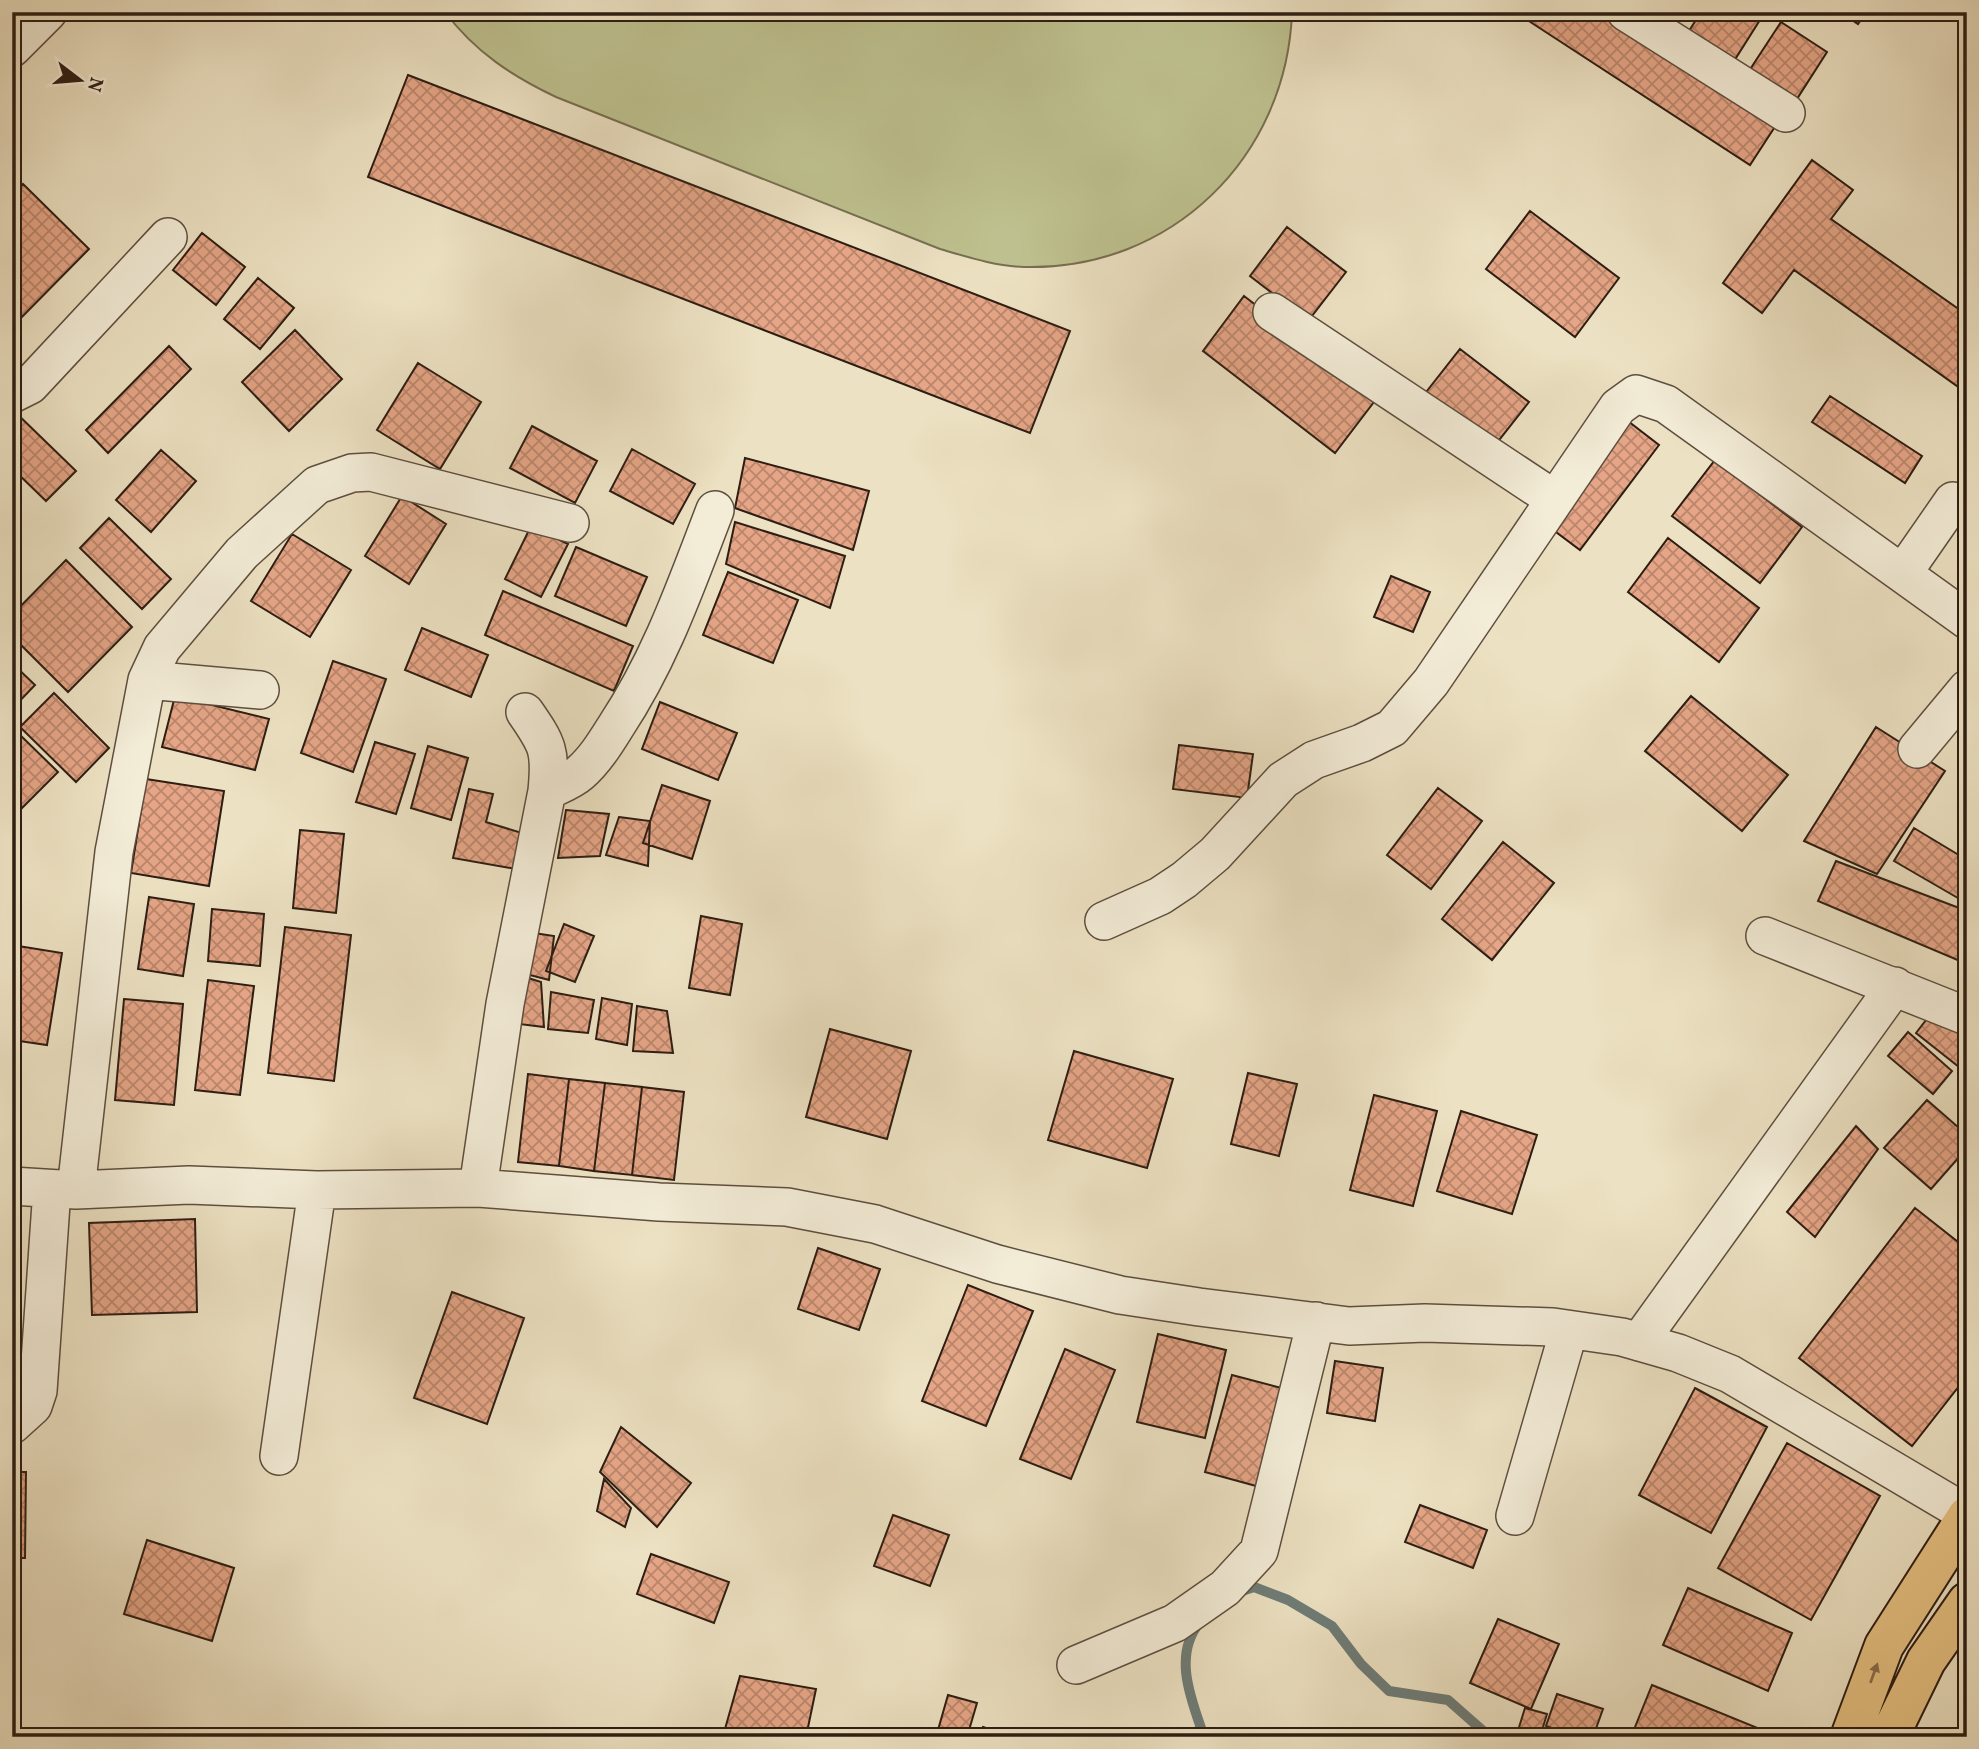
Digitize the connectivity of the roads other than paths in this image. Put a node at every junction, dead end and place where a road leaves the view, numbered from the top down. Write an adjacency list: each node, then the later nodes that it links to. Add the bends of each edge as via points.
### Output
1 (48, 12): 3 (street)
2 (1626, 12): 4 (street)
3 (12, 48)
4 (1786, 113)
5 (168, 237): 7 (street, via 30,385)
6 (1272, 312): 8 (street)
7 (12, 394)
8 (1554, 499): 12 (street, via 1618,407 1636,394 1666,404); 20 (street, via 1431,682 1392,729 1314,760 1283,779 1215,854 1184,880)
9 (1953, 502): 12 (street)
10 (715, 510): 19 (street, via 673,623 631,704 579,774)
11 (570, 523): 14 (street, via 371,472 352,472 317,485 242,553 162,648)
12 (1903, 573): 13 (street)
13 (1967, 621)
14 (147, 680): 16 (street); 26 (street, via 114,852)
15 (1967, 689): 18 (street)
16 (260, 690)
17 (525, 712): 19 (street, via 543,737 550,757)
18 (1917, 749)
19 (547, 791): 25 (street, via 505,1004)
20 (1104, 921)
21 (1765, 936): 22 (street)
22 (1895, 986): 23 (street); 30 (street)
23 (1964, 1015)
24 (12, 1186): 26 (street)
25 (478, 1188): 27 (street); 28 (street, via 788,1207 875,1224 997,1264 1120,1295)
26 (64, 1189): 27 (street, via 189,1185); 31 (street, via 38,1391 33,1406)
27 (317, 1190): 32 (street)
28 (1316, 1321): 29 (street, via 1349,1326 1425,1323); 36 (street, via 1259,1551 1225,1588 1175,1623)
29 (1569, 1330): 30 (street); 34 (street)
30 (1639, 1342): 33 (street, via 1730,1374)
31 (12, 1425)
32 (279, 1456)
33 (1967, 1515): 38 (highway, one-way to 33, via 1884,1646)
34 (1515, 1516)
35 (1967, 1602): 37 (highway, via 1926,1661)
36 (1076, 1665)
37 (1894, 1735)
38 (1850, 1737)

